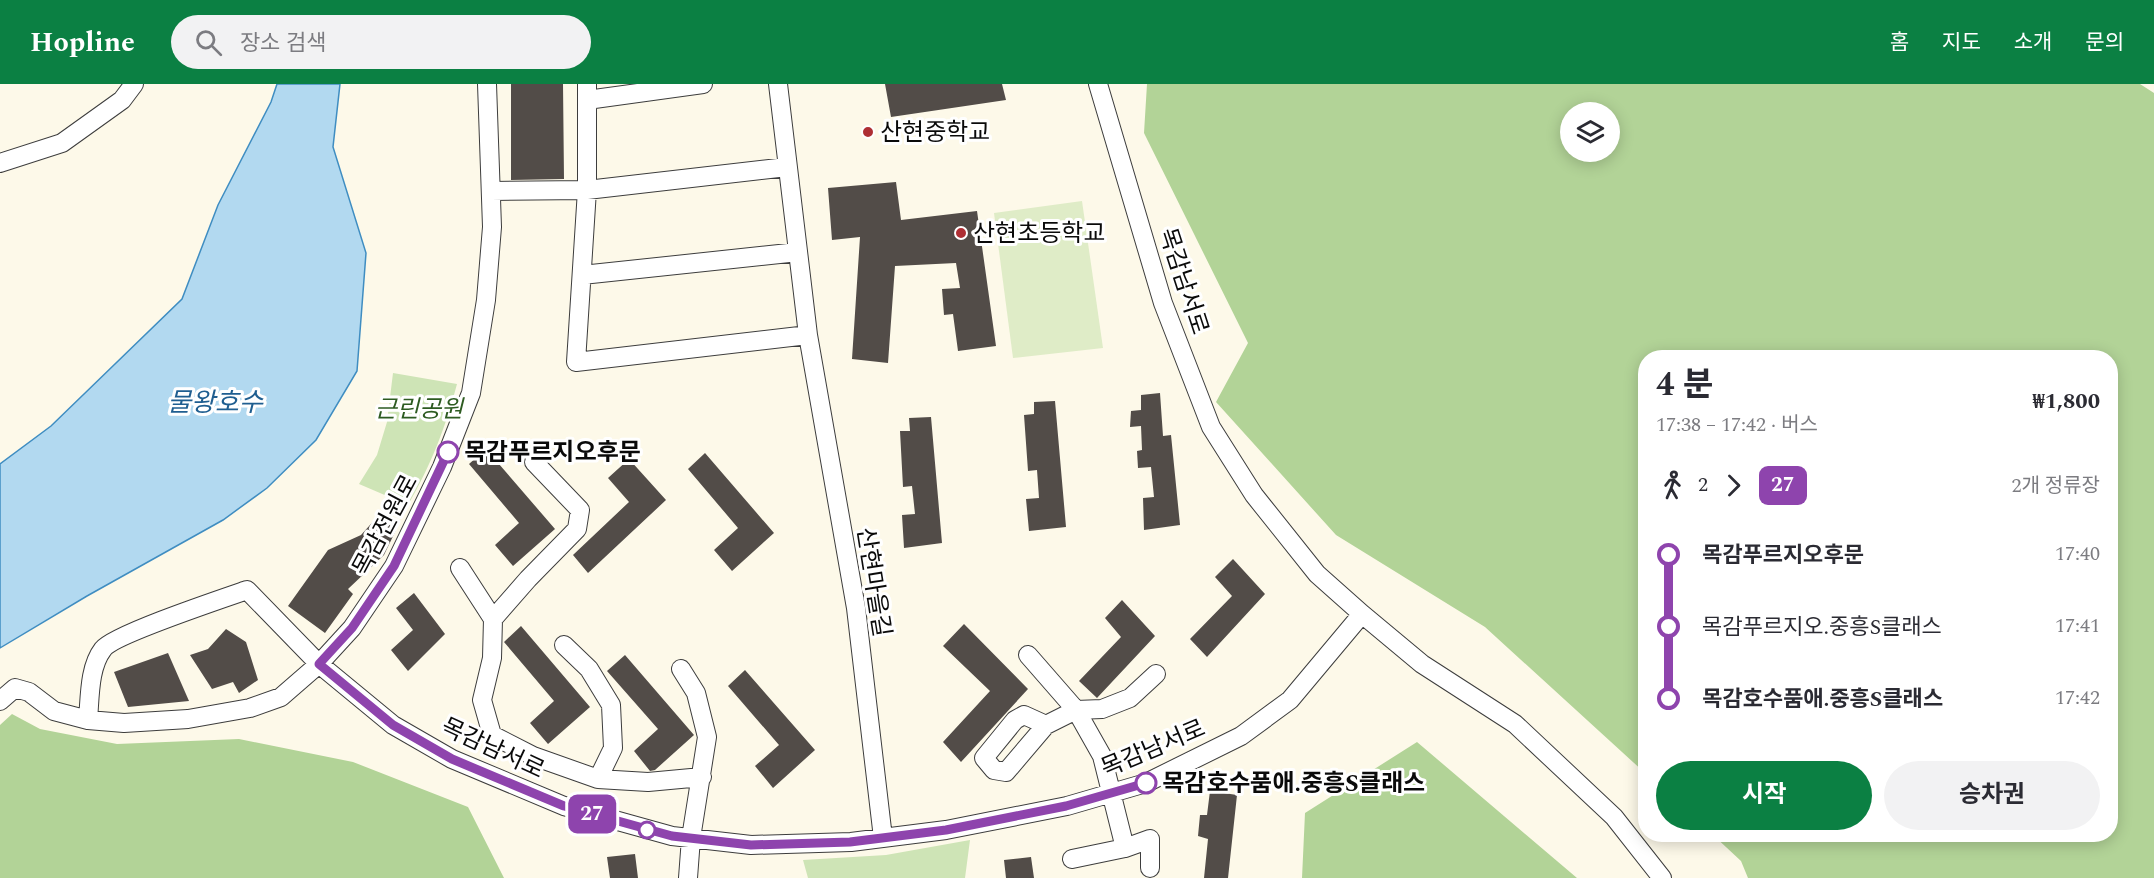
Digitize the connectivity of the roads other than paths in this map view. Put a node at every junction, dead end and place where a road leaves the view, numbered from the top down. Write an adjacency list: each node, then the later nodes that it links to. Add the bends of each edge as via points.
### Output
1 (134, 84): 7 (street, via 122,100 62,143)
2 (487, 84): 10 (street, 목감전원로)
3 (703, 84): 6 (street)
4 (778, 84): 8 (street, 산현마을길)
5 (1098, 84): 16 (street, 목감남서로, via 1163,303 1211,427 1254,495 1317,574)
6 (587, 92): 9 (street)
7 (0, 163)
8 (787, 166): 9 (street); 11 (street, 산현마을길)
9 (587, 190): 10 (street); 12 (street)
10 (491, 191): 20 (street, 목감전원로, via 486,300 471,393 442,467 394,566 352,628)
11 (798, 252): 12 (street); 13 (street, 산현마을길)
12 (582, 275): 13 (street, via 576,362)
13 (808, 335): 31 (street, 산현마을길, via 856,608)
14 (534, 462): 17 (street, via 580,510 577,529)
15 (460, 568): 17 (street)
16 (1362, 614): 29 (street, 목감남서로, via 1290,700 1241,736 1146,783); 36 (street, via 1422,664 1515,724 1614,818)
17 (493, 619): 28 (street, via 492,658 482,700 492,735 533,756)
18 (564, 645): 28 (street, via 589,669 611,705 613,748)
19 (1028, 654): 24 (street)
20 (319, 664): 25 (street, 목감전원로, via 281,697 250,708 188,719 124,723); 25 (street, 목감남서로, via 247,590 104,646 94,664); 30 (street, 목감남서로, via 393,725 452,759 564,806)
21 (681, 669): 27 (street, via 696,693 707,737)
22 (1156, 674): 24 (street, via 1130,698 1102,710)
23 (0, 701): 25 (street, 목감전원로, via 15,688 29,692 54,711)
24 (1076, 710): 26 (street); 29 (street, via 1102,756)
25 (88, 720)
26 (1046, 726)
27 (702, 777): 28 (street, via 648,782); 30 (street)
28 (598, 779)
29 (1113, 792): 31 (street, 목감남서로, via 1066,806); 32 (street)
30 (691, 838): 31 (street, 목감남서로, via 751,845); 35 (street)
31 (883, 838)
32 (1125, 848): 33 (street); 34 (street, via 1150,839)
33 (1072, 859)
34 (1149, 868)
35 (688, 878)
36 (1662, 878)

